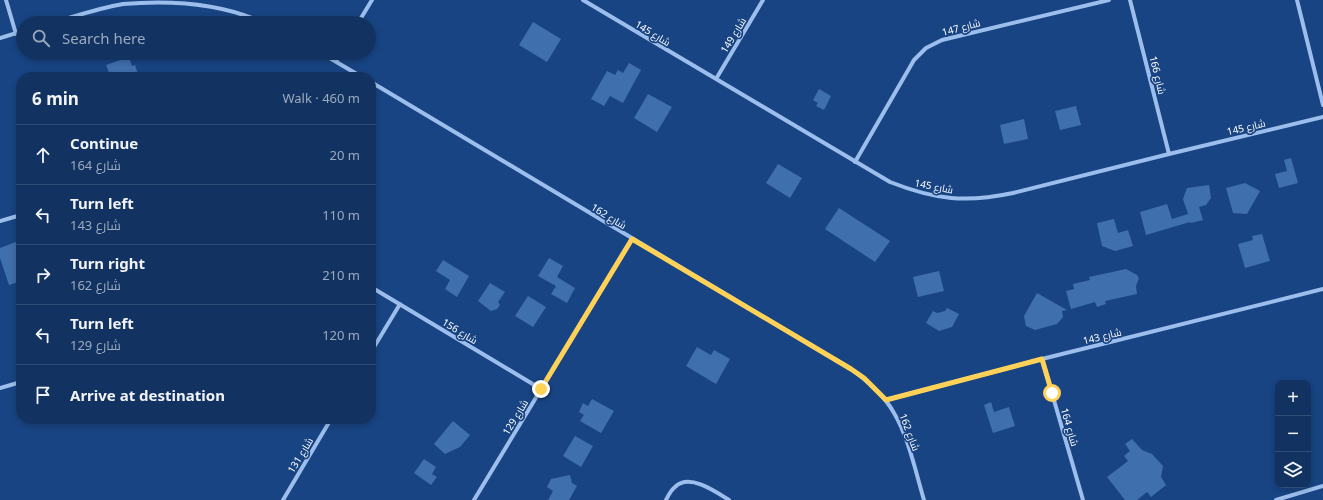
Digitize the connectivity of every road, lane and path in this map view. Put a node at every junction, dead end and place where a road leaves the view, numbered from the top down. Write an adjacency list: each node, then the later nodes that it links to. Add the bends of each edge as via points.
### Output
1 (6, 0): 11 (street)
2 (372, 0): 10 (street)
3 (583, 0): 15 (street, شارع 145)
4 (763, 0): 15 (street, شارع 149)
5 (1109, 0): 20 (street, شارع 147, via 942,40 926,48 914,60)
6 (1130, 0): 19 (street, شارع 166)
7 (1297, 0): 17 (street)
8 (76, 16): 9 (street, via 123,4 156,1 222,8)
9 (247, 16)
10 (362, 16)
11 (16, 34): 12 (street)
12 (0, 38)
13 (336, 61): 14 (street)
14 (354, 72)
15 (716, 79): 20 (street, شارع 145)
16 (376, 85): 23 (street, شارع 162)
17 (1323, 105)
18 (1323, 117): 19 (street, شارع 145)
19 (1169, 154): 20 (street, شارع 145, via 1014,193 963,200 914,191 890,182)
20 (855, 162)
21 (16, 216): 22 (street)
22 (0, 221)
23 (632, 239): 31 (street, شارع 129); 32 (street, شارع 162, via 851,369)
24 (1323, 289): 28 (street, شارع 143)
25 (376, 290): 26 (street, شارع 156)
26 (400, 304): 27 (street); 31 (street, شارع 156)
27 (376, 344)
28 (1042, 359): 32 (street, شارع 143); 40 (street, شارع 164)
29 (16, 383): 30 (street)
30 (0, 388)
31 (541, 389): 36 (street, شارع 129)
32 (886, 400): 39 (street, شارع 162, via 900,425)
33 (328, 424): 35 (street, شارع 131)
34 (1323, 486): 41 (street)
35 (283, 500)
36 (474, 500)
37 (666, 500): 38 (street, via 675,487 684,482 694,481)
38 (729, 500)
39 (924, 500)
40 (1083, 500)
41 (1276, 500)

